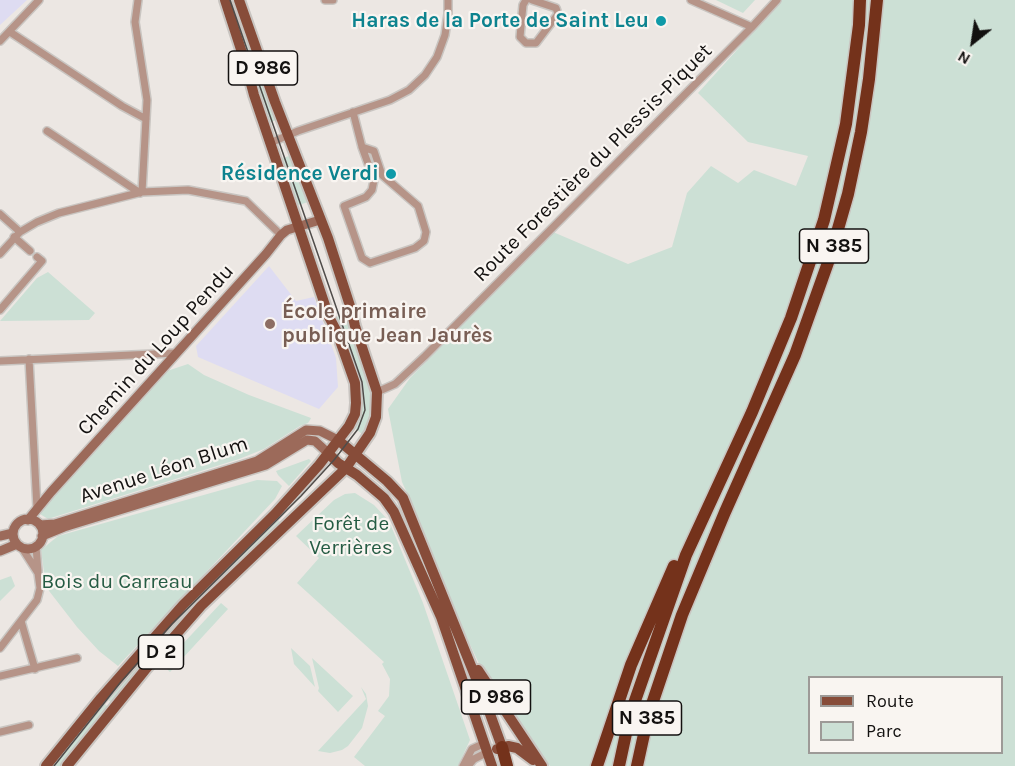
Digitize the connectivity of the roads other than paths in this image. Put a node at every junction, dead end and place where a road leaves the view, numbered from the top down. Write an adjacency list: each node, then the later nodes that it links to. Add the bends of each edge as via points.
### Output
1 (39, 0): 16 (street)
2 (138, 0): 19 (street, via 135,22 147,100)
3 (225, 0): 22 (main road, D 986)
4 (239, 0): 21 (main road, D 986)
5 (325, 0): 6 (street)
6 (333, 0)
7 (448, 0): 18 (street, via 445,35 437,57 424,75 409,90 390,100)
8 (526, 0): 14 (street, via 520,37 526,43 536,43 558,14)
9 (532, 0): 14 (street)
10 (691, 0): 15 (street)
11 (777, 0): 15 (street, Route Forestière du Plessis-Piquet)
12 (860, 0): 51 (highway, N 385, via 846,124 824,220 791,318)
13 (878, 0): 58 (highway, N 385, via 861,132 830,257 795,355 700,569)
14 (543, 1)
15 (752, 27): 37 (street, Route Forestière du Plessis-Piquet, via 425,357 395,384)
16 (10, 32): 17 (street); 19 (street)
17 (0, 41)
18 (352, 112): 21 (street); 23 (street)
19 (146, 119): 24 (street)
20 (47, 131): 24 (street)
21 (289, 136): 22 (street); 26 (main road, D 986)
22 (270, 142): 27 (main road, D 986)
23 (362, 147): 23 (street, via 374,180 372,190 366,197 344,206 362,258 370,263 415,248 424,241 426,232 418,206 386,180 374,151)
24 (141, 192): 28 (street, via 59,213); 29 (street, via 188,190 246,201)
25 (0, 214): 28 (street)
26 (320, 220): 27 (main road, Chemin du Loup Pendu); 37 (main road, D 986)
27 (299, 227): 29 (main road, Chemin du Loup Pendu); 38 (main road, D 986, via 355,383 355,414)
28 (17, 235): 30 (street); 31 (street)
29 (281, 235): 34 (main road, Chemin du Loup Pendu)
30 (30, 251)
31 (0, 254)
32 (37, 257): 33 (street, via 42,261)
33 (0, 310)
34 (176, 353): 35 (street); 42 (main road, Chemin du Loup Pendu)
35 (29, 359): 36 (street); 42 (street)
36 (0, 361)
37 (377, 392): 40 (main road, D 986, via 376,417)
38 (338, 440): 39 (main road, D 2); 40 (main road); 44 (main road, Avenue Léon Blum, via 320,431 306,430 257,461 55,524)
39 (328, 453): 41 (main road); 47 (main road, Avenue Léon Blum, via 314,440 307,440 266,465); 65 (main road, D 2, via 275,514 183,605)
40 (357, 454): 41 (main road); 54 (main road, via 397,491 408,509)
41 (346, 468): 63 (main road, D 986, via 384,498 394,512 441,616); 66 (main road, D 2, via 201,606)
42 (37, 508): 43 (main road, Chemin du Loup Pendu)
43 (28, 520): 44 (main road); 45 (main road, via 20,522)
44 (40, 525): 47 (main road)
45 (13, 533): 46 (main road); 48 (main road)
46 (0, 536)
47 (42, 536): 49 (main road)
48 (20, 546): 49 (main road); 50 (main road); 52 (street)
49 (36, 547): 52 (street)
50 (0, 551)
51 (686, 555): 73 (highway, via 675,564 635,656); 74 (highway, N 385, via 630,715)
52 (38, 573): 53 (street, via 39,595)
53 (21, 621): 55 (street); 57 (street)
54 (461, 639): 62 (main road); 64 (main road, D 986)
55 (0, 648)
56 (77, 658): 57 (street)
57 (35, 669): 59 (street)
58 (662, 671): 75 (highway, N 385); 76 (highway, via 664,684)
59 (0, 676)
60 (29, 725): 61 (street)
61 (0, 732)
62 (500, 742): 63 (main road); 64 (main road, via 508,735 515,736); 71 (highway); 72 (main road, via 522,750)
63 (486, 747): 67 (street, via 472,749); 68 (street); 70 (main road, D 986)
64 (534, 753): 72 (main road, D 986)
65 (46, 766)
66 (68, 766)
67 (463, 766)
68 (468, 766)
69 (483, 766): 70 (street)
70 (490, 766)
71 (507, 766)
72 (540, 766)
73 (597, 766)
74 (619, 766)
75 (637, 766)
76 (646, 766)

